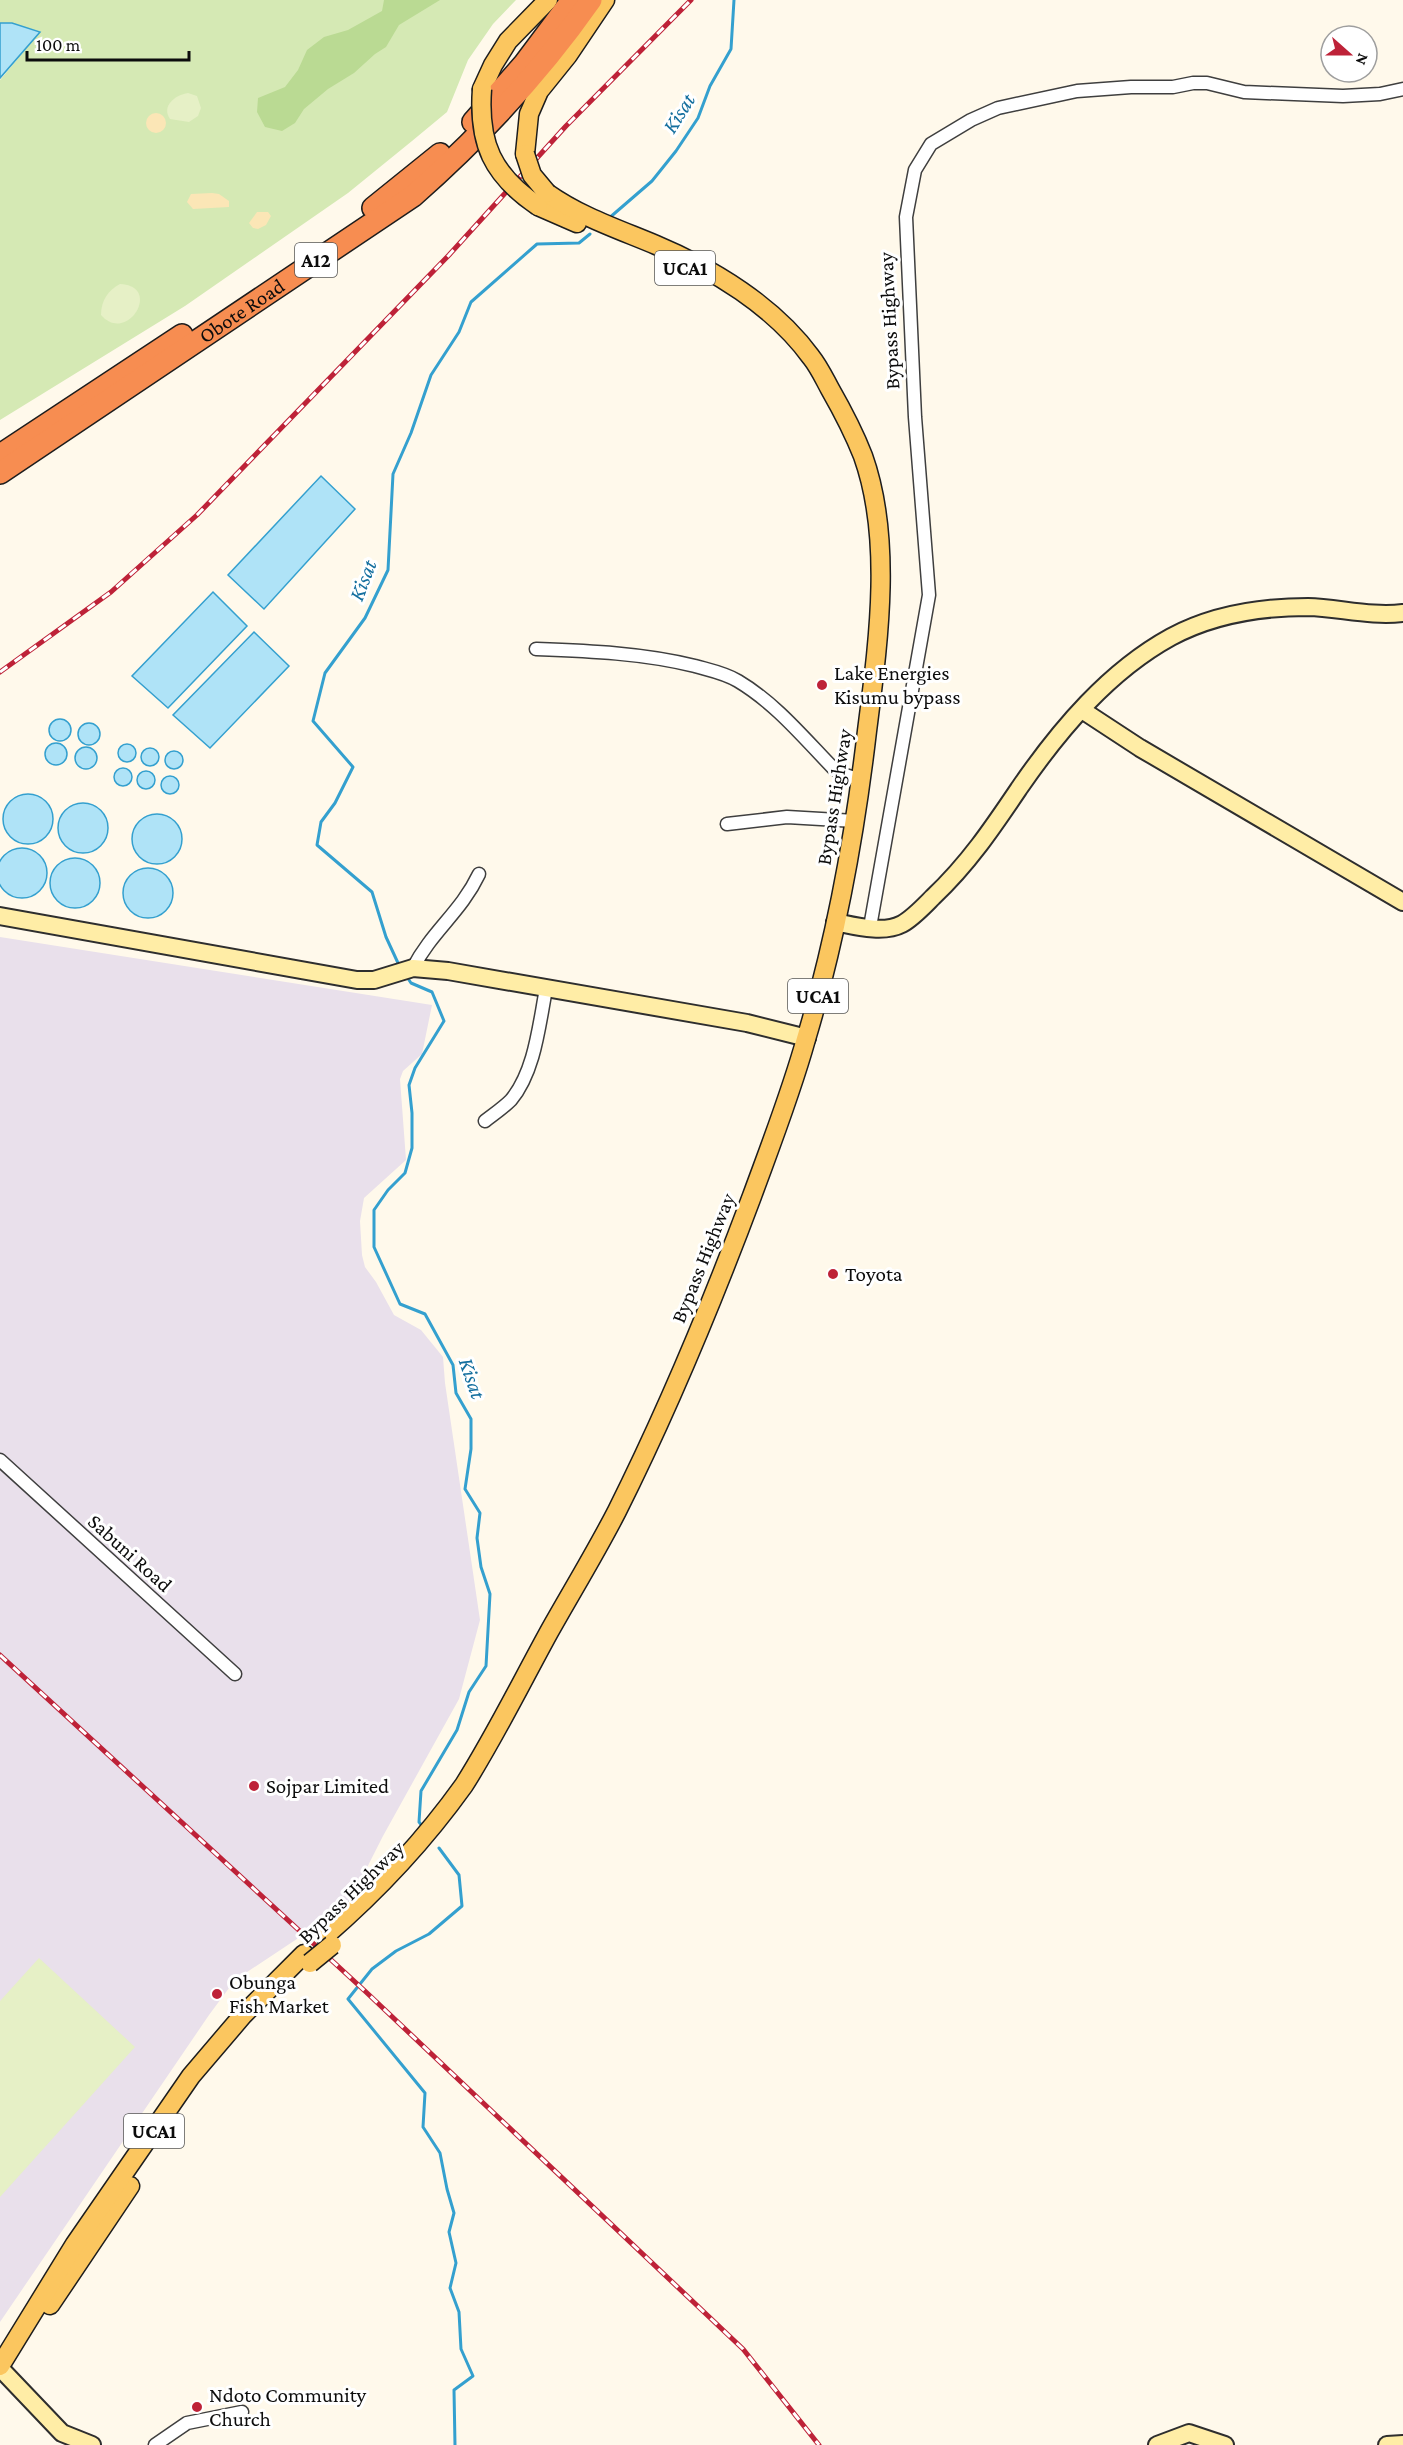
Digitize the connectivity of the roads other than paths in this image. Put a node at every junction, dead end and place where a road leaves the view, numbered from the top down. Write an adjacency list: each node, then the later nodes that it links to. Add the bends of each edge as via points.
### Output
1 (548, 0): 6 (main road, UCA1, bridge, via 508,41 482,89 484,140 493,163 521,195 537,206 670,260 712,283)
2 (572, 0): 7 (highway, Obote Road / A12, via 524,64 472,123 400,186 245,296)
3 (591, 0): 8 (highway, Obote Road / A12, via 506,107 413,196)
4 (605, 0): 6 (main road, UCA1, bridge, via 539,91 529,114 525,154 532,175 547,193 567,207 700,265 734,287 784,328)
5 (1403, 89): 19 (street, Bypass Highway, via 1332,96 1244,92 1193,83 1077,91 998,108 931,144 915,170 906,217 915,417 929,595)
6 (811, 365): 12 (main road, Bypass Highway / UCA1, via 832,392 863,456 878,530 876,644)
7 (0, 455)
8 (0, 473)
9 (1403, 613): 11 (street, via 1308,607 1217,618 1171,638 1134,662)
10 (536, 649): 12 (street, via 646,656 726,675 779,712 833,768)
11 (1082, 710): 16 (street); 19 (street, via 1057,736 991,832 955,876 902,924 886,929)
12 (861, 780): 13 (main road, Bypass Highway / UCA1)
13 (855, 820): 14 (street, via 787,817); 18 (main road, Bypass Highway / UCA1)
14 (727, 824)
15 (479, 874): 20 (street, via 462,904 434,934)
16 (1403, 902)
17 (0, 916): 20 (street, via 357,980 374,980)
18 (835, 922): 19 (street); 22 (main road, Bypass Highway / UCA1)
19 (870, 927)
20 (413, 968): 21 (street)
21 (546, 989): 22 (street, via 747,1023); 23 (street, via 534,1050 524,1077 512,1098)
22 (807, 1038): 26 (main road, Bypass Highway / UCA1, bridge, via 780,1126 718,1288 618,1509 586,1569 576,1600 518,1716 479,1782 451,1822 392,1890 307,1958 216,2064 34,2329)
23 (485, 1121)
24 (0, 1460): 25 (street, Sabuni Road)
25 (235, 1674)
26 (0, 2367): 30 (street, via 62,2433)
27 (242, 2412): 31 (street, via 187,2423)
28 (1204, 2440): 32 (street, via 1189,2433); 33 (street)
29 (1403, 2444): 34 (street)
30 (92, 2445)
31 (155, 2445)
32 (1157, 2445)
33 (1225, 2445)
34 (1387, 2445)

